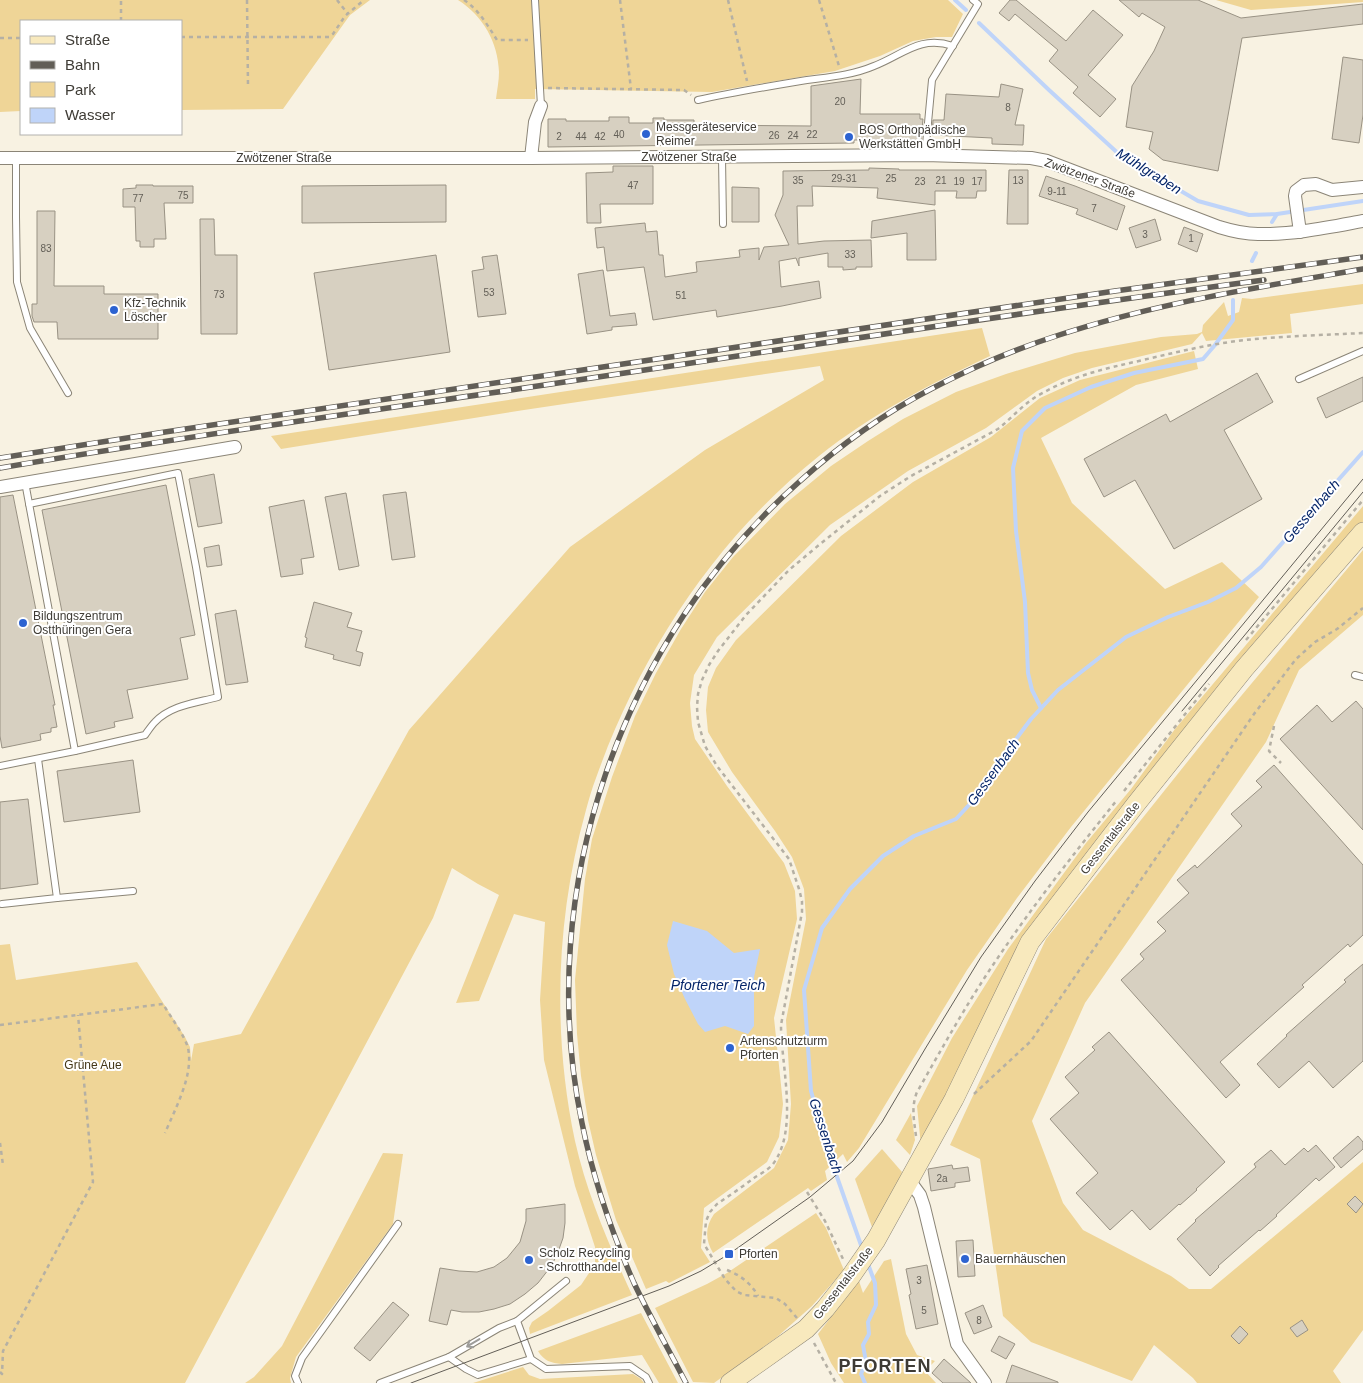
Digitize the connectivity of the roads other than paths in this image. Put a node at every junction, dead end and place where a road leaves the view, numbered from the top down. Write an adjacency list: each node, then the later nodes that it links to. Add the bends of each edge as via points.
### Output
1 (535, 0): 5 (lane)
2 (973, 0): 3 (lane, via 978,4)
3 (953, 46): 4 (lane, via 942,42 914,46 874,66 842,75); 6 (lane, via 932,80)
4 (698, 100)
5 (541, 106): 10 (street, via 535,122)
6 (924, 156): 7 (street, Zwötzener Straße); 14 (street, Zwötzener Straße, via 1031,158 1047,161 1219,227 1258,234)
7 (722, 157): 10 (street, Zwötzener Straße); 13 (lane)
8 (0, 158): 9 (street, Zwötzener Straße)
9 (16, 158): 10 (street, Zwötzener Straße); 17 (lane, via 18,282 30,328)
10 (531, 158)
11 (1363, 187): 14 (street, via 1332,190 1316,184 1304,186 1296,191 1295,196)
12 (1363, 221): 14 (street, Zwötzener Straße)
13 (723, 224)
14 (1299, 226)
15 (1363, 351): 16 (lane)
16 (1298, 380)
17 (68, 393)
18 (235, 447): 19 (street)
19 (25, 482): 20 (street); 21 (lane)
20 (0, 487)
21 (29, 504): 25 (lane); 25 (lane, via 178,473 196,566 218,697 178,707 154,723 145,736)
22 (1363, 532): 31 (main road, Gessentalstraße, via 1244,669 1030,942 954,1099)
23 (1355, 675): 24 (lane)
24 (1363, 677)
25 (75, 751): 26 (lane)
26 (38, 758): 27 (lane); 29 (lane)
27 (0, 766)
28 (133, 891): 29 (lane)
29 (57, 898): 30 (lane)
30 (2, 904)
31 (909, 1180): 40 (main road, Gessentalstraße, via 876,1240 850,1266 825,1309 806,1329); 41 (street, via 924,1207 957,1344)
32 (398, 1224): 37 (lane, via 302,1358 295,1376)
33 (566, 1281): 34 (lane)
34 (517, 1321): 35 (lane, one-way to 35); 36 (lane)
35 (449, 1357): 36 (lane, via 478,1375); 38 (lane)
36 (531, 1359): 39 (lane, via 546,1369 630,1366)
37 (298, 1383)
38 (380, 1383)
39 (650, 1383)
40 (730, 1383)
41 (986, 1383)

